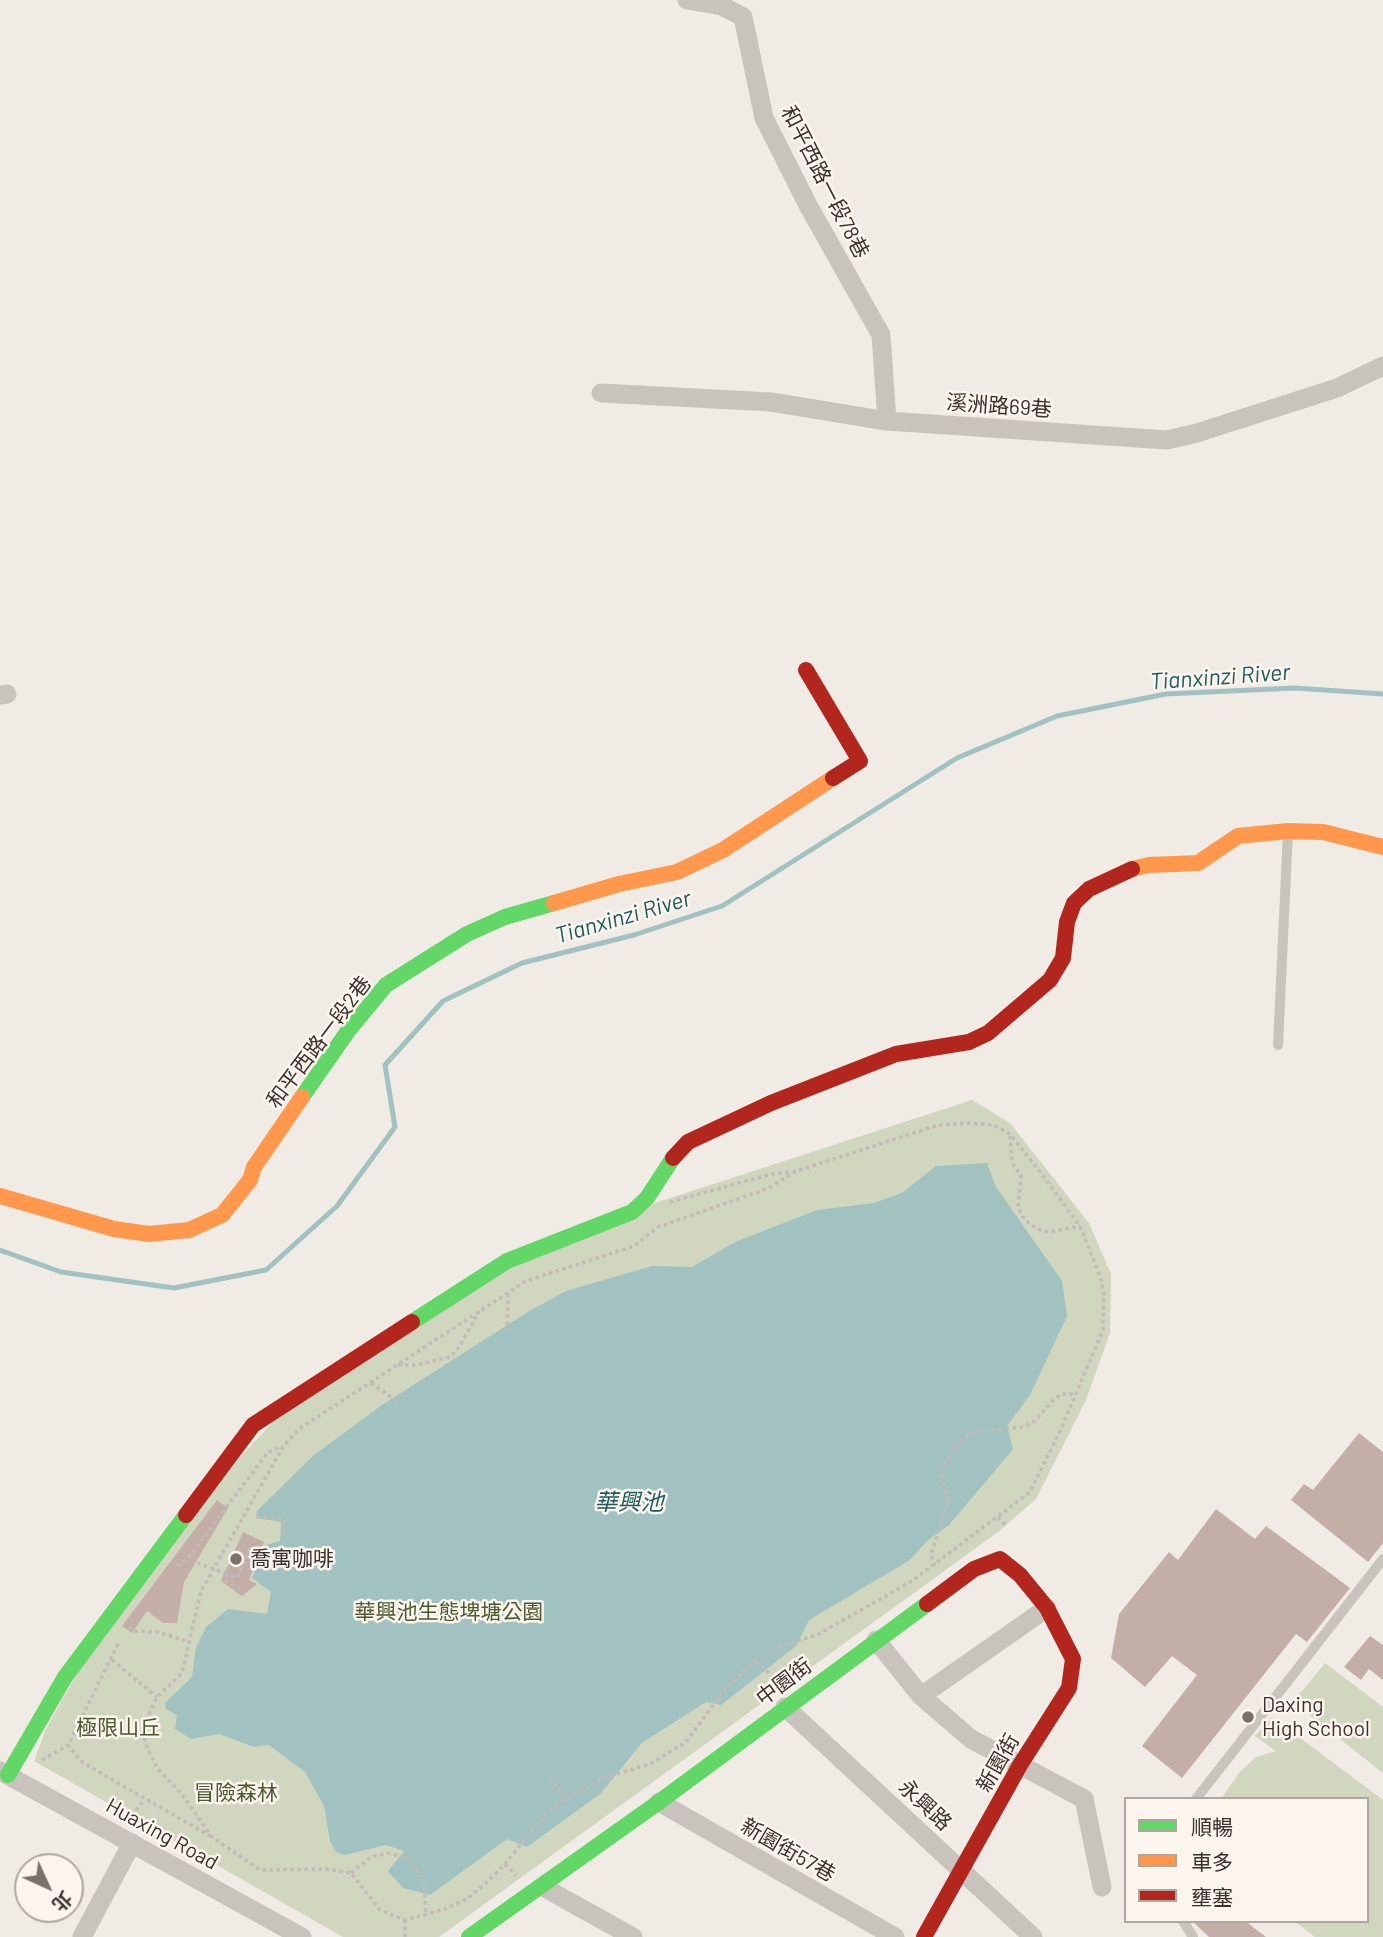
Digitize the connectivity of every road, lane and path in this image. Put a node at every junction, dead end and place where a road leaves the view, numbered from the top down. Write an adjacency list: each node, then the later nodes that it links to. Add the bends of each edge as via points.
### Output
1 (687, 0): 4 (street, 和平西路一段78巷, via 722,6 743,17 764,118 881,335)
2 (1383, 366): 4 (street, 溪洲路69巷, via 1337,388 1167,440)
3 (601, 393): 4 (street, 溪洲路69巷, via 771,402)
4 (887, 421)
5 (806, 670): 11 (street, 和平西路一段2巷, via 860,761 723,850 677,872 505,917 467,934 386,985 348,1031 254,1167 250,1180 222,1214 189,1230 149,1234 114,1229)
6 (1288, 831): 7 (street, via 1323,832); 8 (lane); 50 (street, via 1238,836 1198,863 1121,872 1089,889 1074,902 1063,958 1050,981 988,1033 969,1042 896,1055 771,1103 688,1142 632,1212 507,1261 253,1426 65,1676)
7 (1383, 846)
8 (1278, 1045)
9 (1010, 1134): 10 (path, via 993,1125 938,1125); 13 (path); 13 (path, via 1012,1163 1021,1175 1018,1207 1024,1219 1049,1232)
10 (794, 1172): 12 (path); 14 (path, via 769,1188 658,1227 634,1246)
11 (0, 1196)
12 (662, 1204)
13 (1080, 1226): 19 (path, via 1101,1279 1103,1330)
14 (508, 1290): 15 (path); 16 (path)
15 (480, 1310): 17 (path); 17 (path, via 450,1357)
16 (507, 1332)
17 (397, 1365): 18 (path)
18 (370, 1382): 20 (path); 21 (path, via 299,1429)
19 (1076, 1394): 24 (path, via 1030,1492); 30 (path, via 1054,1399 1024,1427 979,1431 954,1447 945,1464 948,1502 931,1554)
20 (398, 1402)
21 (283, 1447): 22 (path, via 268,1452); 39 (path, via 201,1591)
22 (225, 1506)
23 (257, 1517): 26 (path, via 284,1518)
24 (998, 1517): 25 (path); 30 (path)
25 (1006, 1526)
26 (283, 1536)
27 (251, 1545): 31 (path, via 237,1578)
28 (189, 1557): 31 (path, bridge)
29 (1383, 1559): 52 (lane)
30 (935, 1566): 34 (path)
31 (226, 1574): 32 (path, via 225,1580)
32 (240, 1589)
33 (1047, 1608): 38 (street, 中園街, via 1000,1559 974,1569); 42 (street); 49 (street, 新園街, via 1073,1659 1069,1688)
34 (861, 1610): 35 (path); 41 (path, via 817,1635)
35 (867, 1617)
36 (133, 1631): 39 (path)
37 (121, 1639): 40 (path)
38 (876, 1640): 42 (street); 44 (street, 中園街)
39 (187, 1641): 43 (path, via 182,1673)
40 (112, 1660): 43 (path); 46 (path)
41 (755, 1660): 44 (path); 45 (path, via 724,1690)
42 (921, 1696): 49 (street, via 971,1739)
43 (157, 1697): 57 (path, via 144,1724 145,1742 157,1768)
44 (785, 1698): 55 (street, 中園街); 60 (street, 永興路)
45 (686, 1742): 47 (path); 54 (path, via 650,1764 586,1786)
46 (68, 1745): 48 (path); 53 (path, via 82,1762)
47 (690, 1748)
48 (37, 1762)
49 (1020, 1765): 60 (street, 新園街); 64 (street, via 1084,1798)
50 (4, 1773): 58 (street, Huaxing Road)
51 (550, 1777): 54 (path)
52 (1198, 1797)
53 (144, 1798): 56 (path); 57 (path)
54 (566, 1798): 59 (path, via 545,1815)
55 (659, 1802): 63 (street, 中園街); 72 (street, 新園街57巷)
56 (132, 1816)
57 (212, 1837): 61 (path, via 260,1870)
58 (132, 1843): 67 (street); 68 (street, Huaxing Road)
59 (505, 1864): 62 (path); 65 (path, via 467,1899)
60 (962, 1870): 73 (street, 新園街); 74 (street, 永興路)
61 (351, 1873): 65 (path, via 371,1857 387,1853 408,1858 424,1881); 66 (path, via 380,1910)
62 (519, 1880)
63 (544, 1886): 70 (street, 中園街); 71 (street)
64 (1102, 1886)
65 (426, 1915): 66 (path)
66 (405, 1920): 69 (path)
67 (82, 1937)
68 (302, 1937)
69 (405, 1937)
70 (469, 1937)
71 (633, 1937)
72 (895, 1937)
73 (924, 1937)
74 (1033, 1937)

